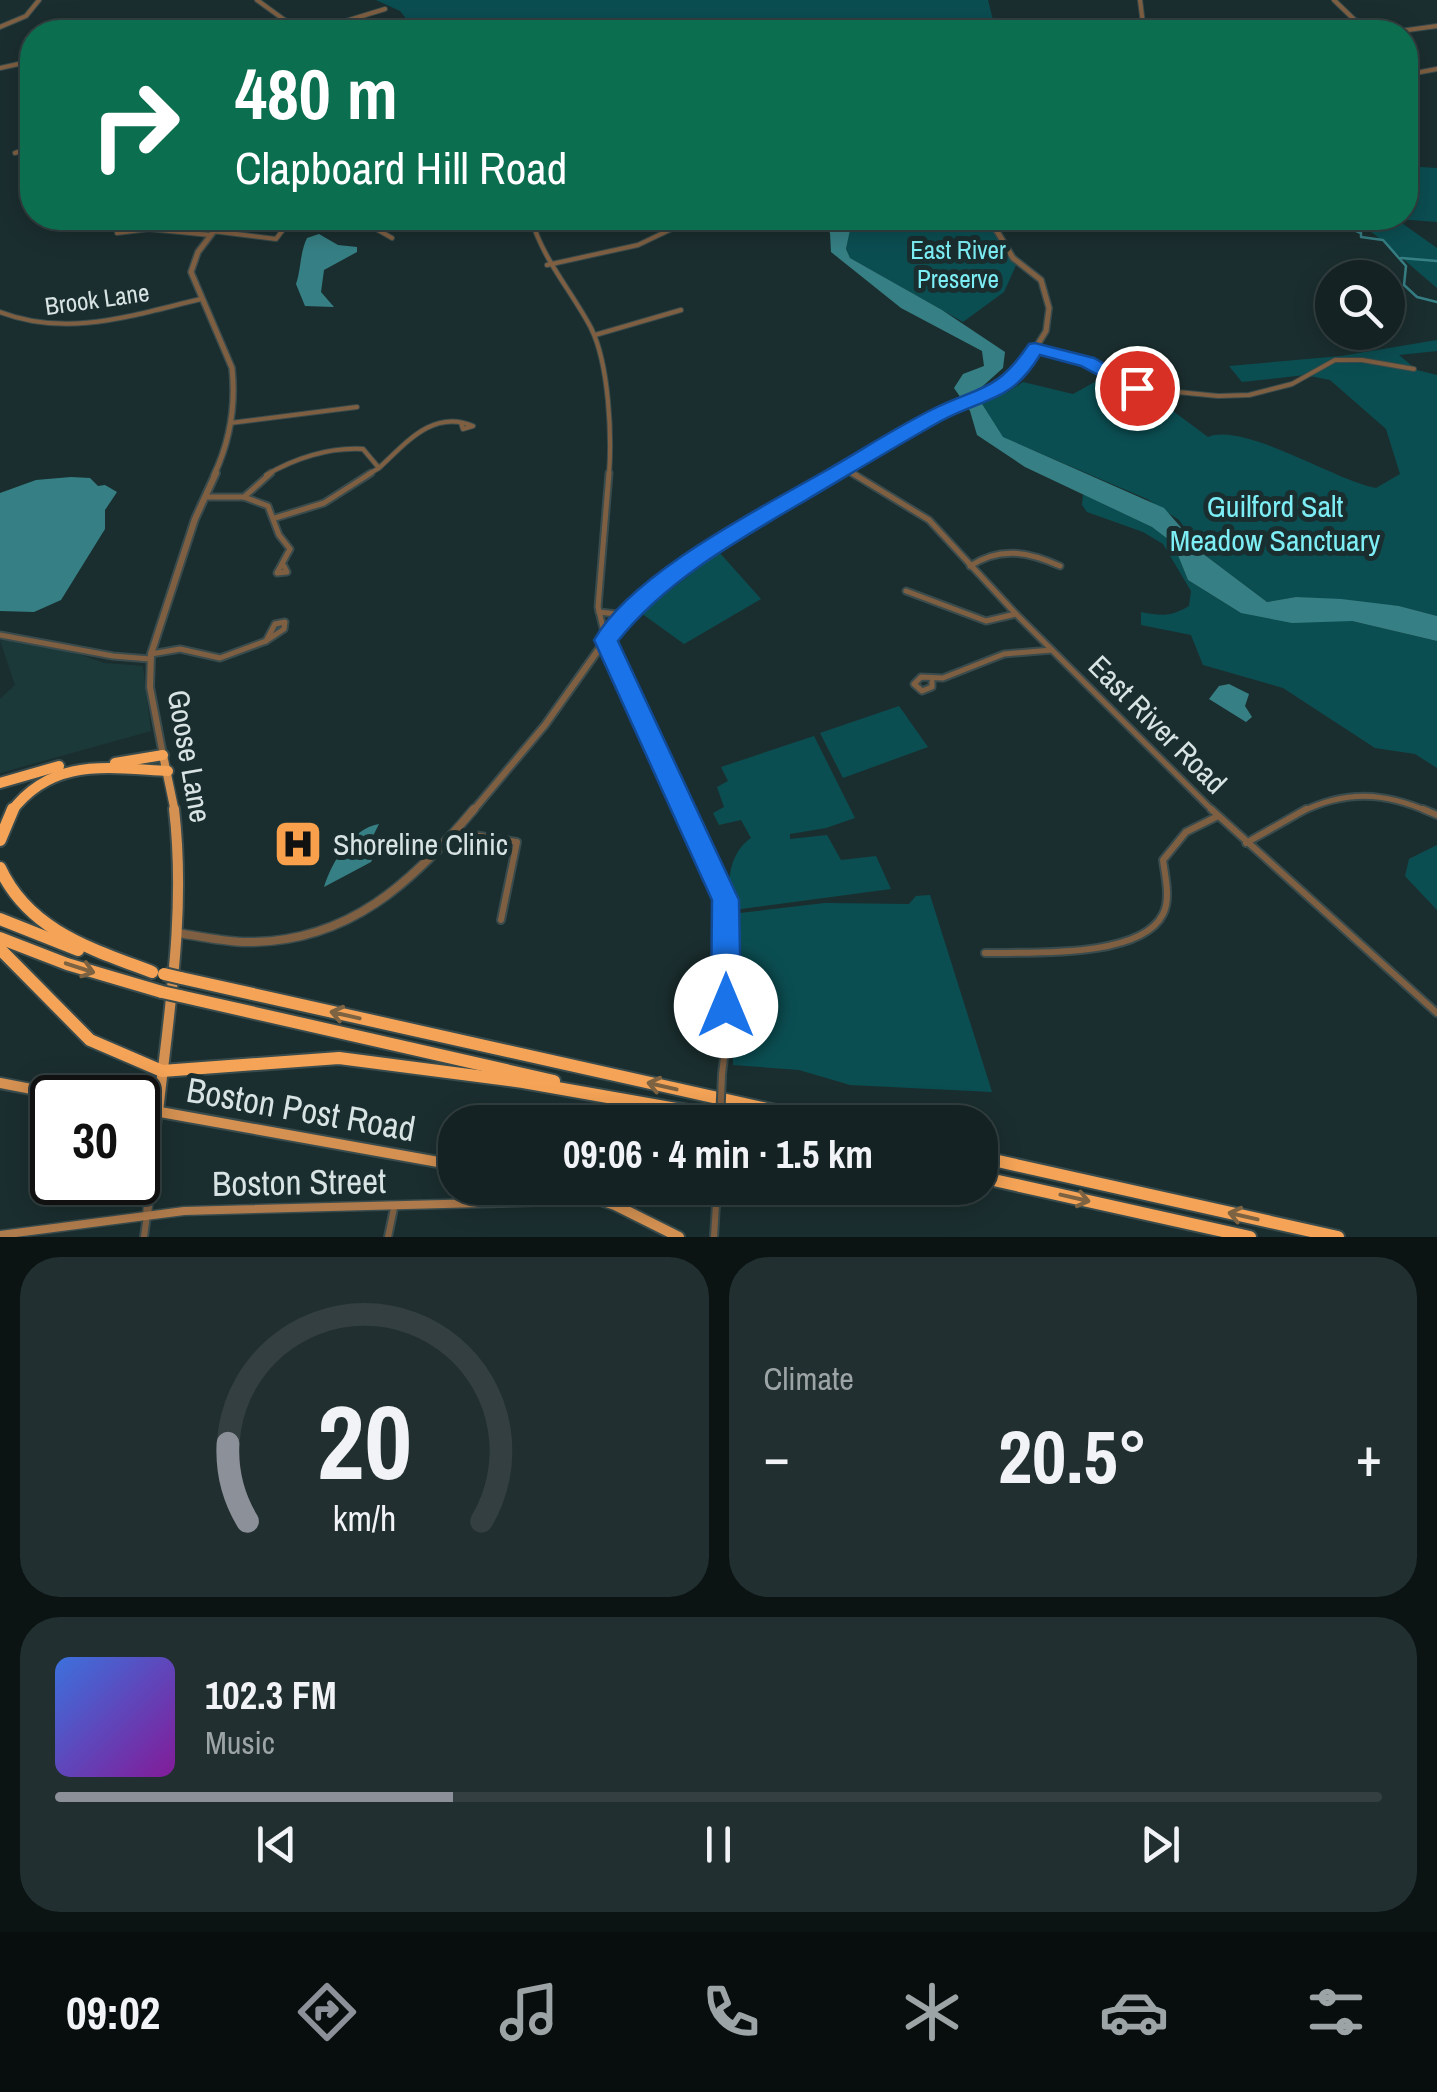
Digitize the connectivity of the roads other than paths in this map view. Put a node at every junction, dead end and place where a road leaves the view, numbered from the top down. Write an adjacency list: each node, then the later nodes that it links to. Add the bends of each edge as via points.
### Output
1 (39, 0): 8 (street, via 26,16)
2 (257, 0): 5 (street)
3 (1334, 0): 7 (street)
4 (386, 9): 6 (street)
5 (284, 20)
6 (350, 20)
7 (1355, 20)
8 (0, 27)
9 (20, 151): 10 (street)
10 (14, 153)
11 (141, 230): 19 (street)
12 (164, 230): 20 (street)
13 (214, 230): 20 (street, Goose Lane)
14 (285, 230): 20 (street, via 279,241)
15 (378, 230): 21 (street)
16 (535, 230): 22 (street)
17 (675, 230): 22 (street)
18 (996, 230): 27 (street, via 1013,258 1043,284 1050,319)
19 (118, 233)
20 (211, 233): 23 (street, Goose Lane, via 191,272)
21 (392, 238)
22 (547, 265): 26 (street)
23 (201, 300): 25 (street, Brook Lane, via 59,326); 30 (street, Goose Lane, via 232,368)
24 (681, 310): 26 (street)
25 (0, 312)
26 (595, 335): 41 (street, via 611,450)
27 (1035, 348): 28 (street, via 1088,362 1143,390 1218,396 1292,384 1335,360); 33 (street, via 1004,387 960,404)
28 (1414, 369)
29 (358, 407): 30 (street)
30 (230, 423): 35 (street, Goose Lane, via 228,446)
31 (461, 423): 32 (street, via 416,432)
32 (379, 468): 34 (street, via 363,449 324,452 266,472); 36 (street, via 324,504)
33 (847, 470): 38 (street, East River Road, via 918,511); 42 (street, via 734,532)
34 (244, 497): 35 (street); 36 (street, via 268,506)
35 (206, 498): 48 (street, Goose Lane)
36 (275, 518): 37 (street, via 290,549)
37 (284, 566)
38 (970, 566): 39 (street, via 1007,550); 43 (street, East River Road)
39 (1060, 566)
40 (906, 591): 43 (street, via 986,622)
41 (599, 612): 42 (street); 45 (street)
42 (626, 614): 45 (street)
43 (1016, 614): 47 (street, East River Road)
44 (0, 635): 48 (street, via 115,658)
45 (606, 640): 55 (street); 73 (street, bridge, via 725,900)
46 (266, 642): 48 (street, via 216,659 178,648)
47 (1052, 650): 49 (street, via 1003,654); 54 (street, East River Road)
48 (151, 657): 50 (street, Goose Lane)
49 (932, 682)
50 (163, 755): 51 (main road, Goose Lane); 52 (highway, via 68,763)
51 (168, 771): 56 (highway, via 62,770 28,790); 61 (main road, Goose Lane, via 180,834)
52 (0, 783)
53 (1437, 815): 57 (street, via 1382,795 1336,795)
54 (1218, 816): 57 (street, East River Road); 64 (street, via 1186,832 1164,860 1167,892 1152,930 1130,941)
55 (455, 832): 60 (street, via 517,842); 61 (street, via 384,902 334,926 259,942)
56 (0, 840)
57 (1246, 843): 66 (street, East River Road)
58 (0, 868): 65 (highway, via 5,883 41,921 71,940)
59 (0, 919): 65 (highway)
60 (501, 920)
61 (176, 933): 67 (main road, Goose Lane)
62 (0, 938): 72 (highway, one-way to 72, bridge, via 162,992)
63 (0, 949): 67 (highway, via 90,1040)
64 (985, 953)
65 (158, 973): 74 (highway, one-way to 65, bridge)
66 (1437, 1013)
67 (162, 1071): 70 (main road, Goose Lane); 71 (highway, via 339,1058)
68 (0, 1083): 69 (main road)
69 (30, 1089)
70 (160, 1092)
71 (654, 1105)
72 (662, 1105)
73 (721, 1105)
74 (750, 1105)
75 (160, 1112): 77 (main road, Boston Post Road)
76 (998, 1161): 91 (highway, one-way to 76)
77 (438, 1162)
78 (998, 1180): 90 (highway, one-way to 90)
79 (148, 1205): 84 (street, Goose Lane)
80 (498, 1205): 83 (main road, Boston Street)
81 (612, 1205): 88 (main road)
82 (716, 1205): 89 (street)
83 (394, 1208): 84 (main road, Boston Street); 87 (street)
84 (147, 1215): 85 (main road, Boston Street); 86 (street)
85 (0, 1234)
86 (144, 1237)
87 (388, 1237)
88 (679, 1237)
89 (714, 1237)
90 (1250, 1237)
91 (1338, 1237)

